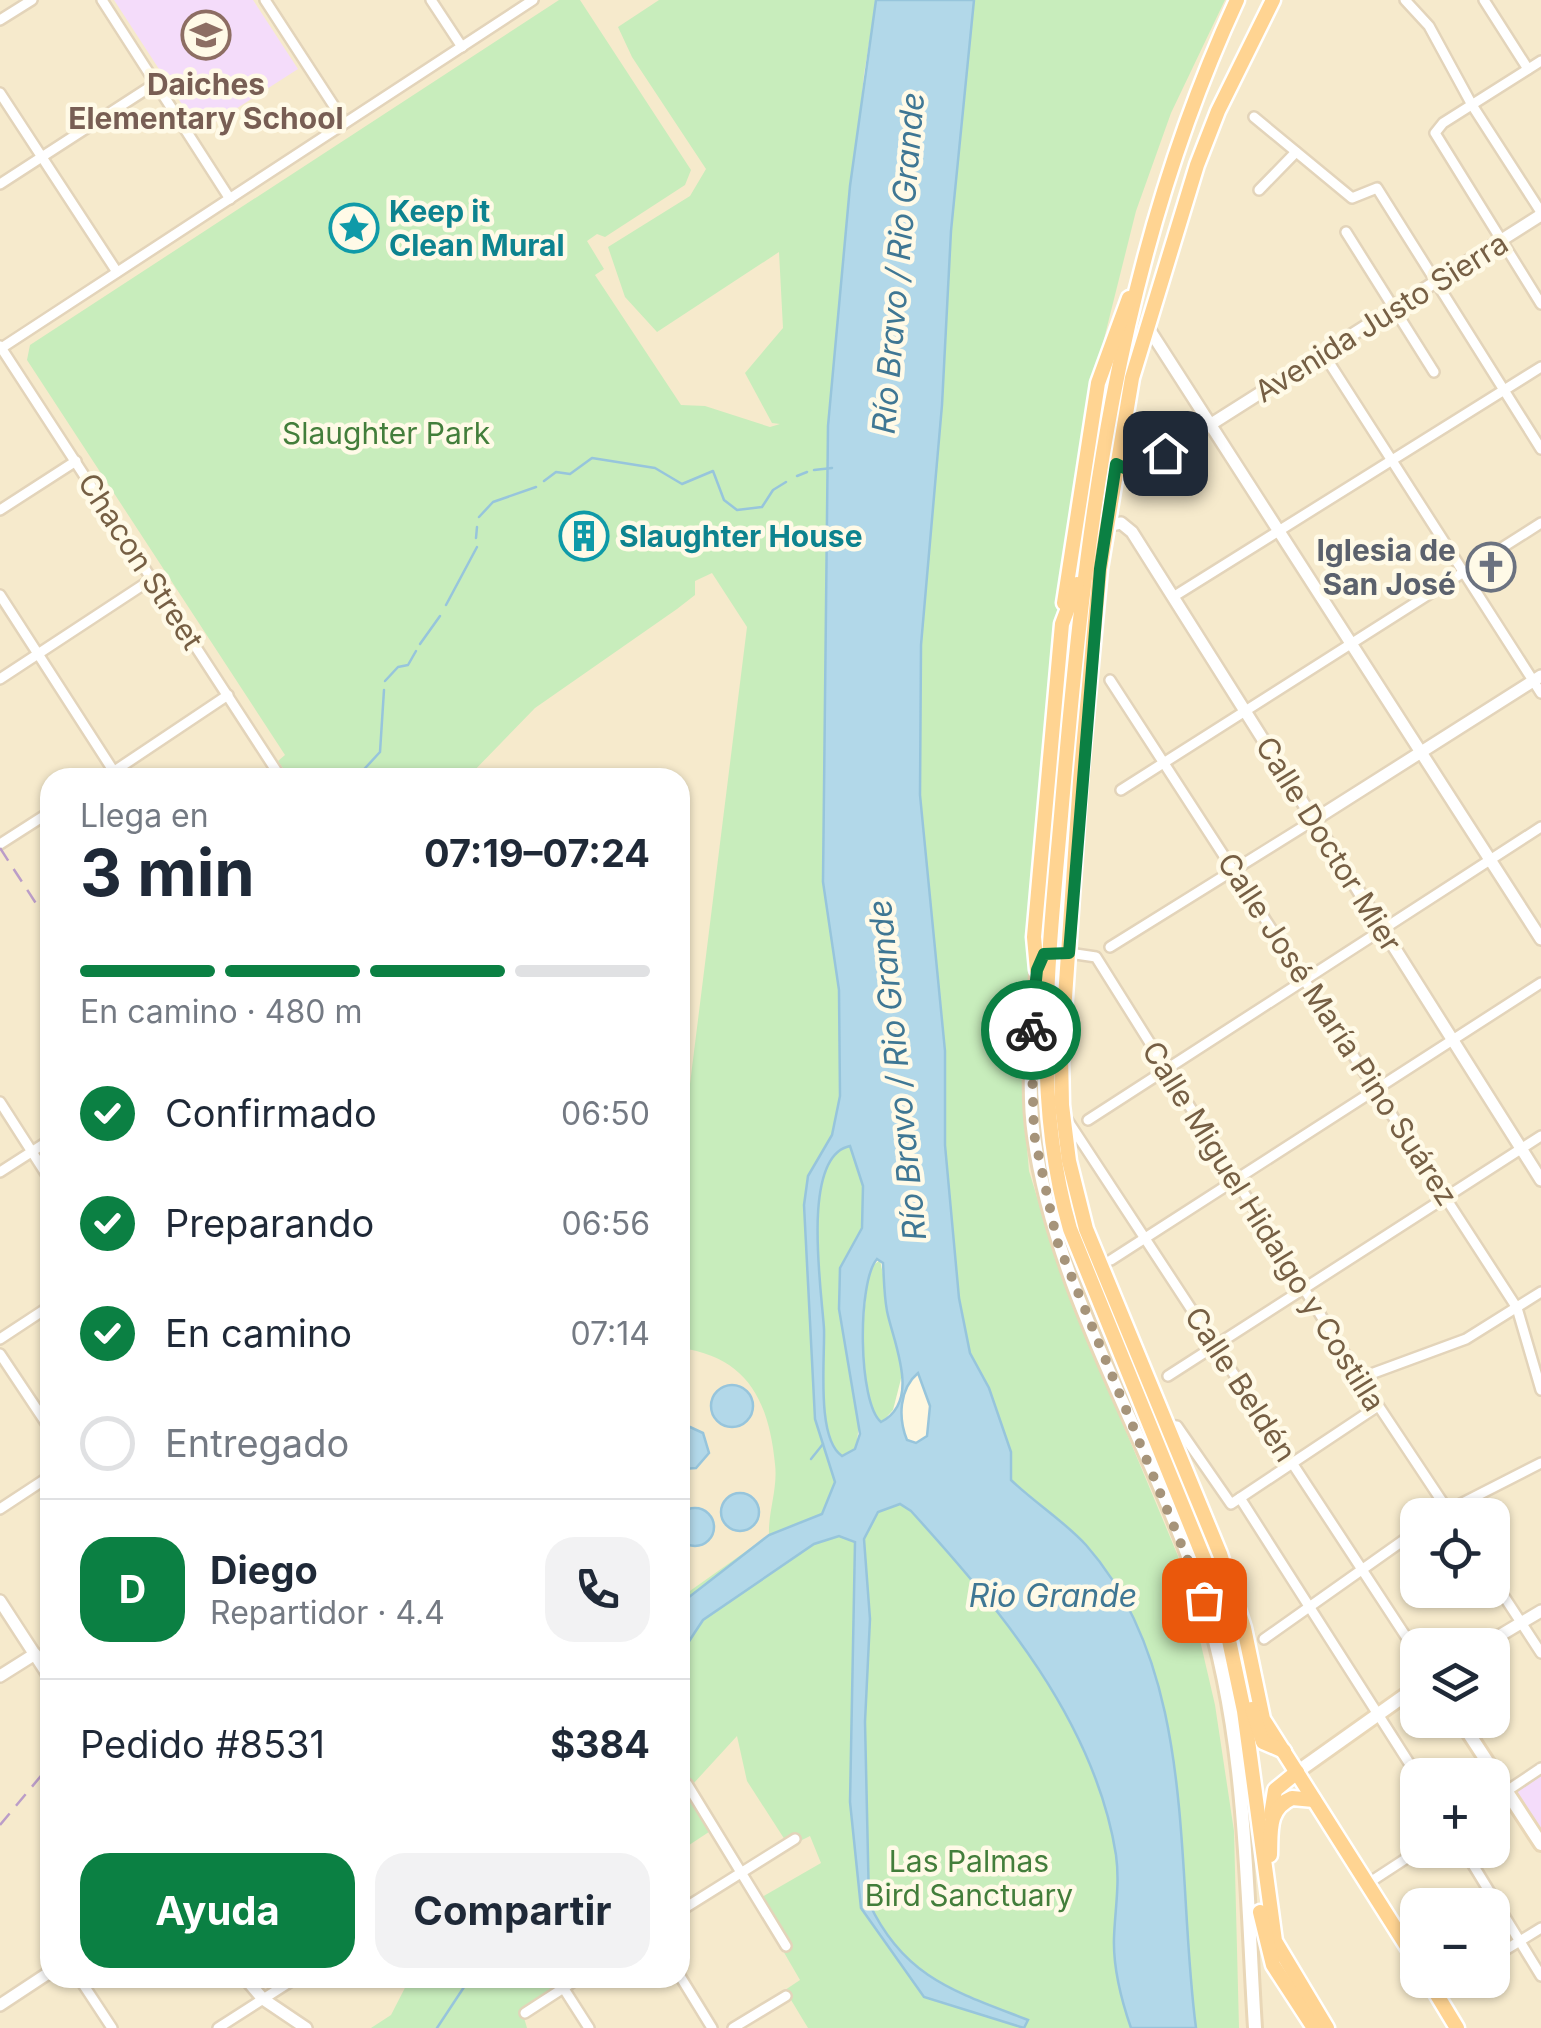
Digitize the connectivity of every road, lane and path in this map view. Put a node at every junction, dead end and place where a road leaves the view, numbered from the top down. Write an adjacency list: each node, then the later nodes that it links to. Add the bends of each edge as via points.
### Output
1 (32, 0): 11 (street)
2 (102, 0): 14 (street)
3 (283, 0): 10 (street)
4 (431, 0): 12 (street)
5 (533, 0): 12 (street)
6 (1237, 0): 28 (highway, via 1178,140)
7 (1273, 0): 32 (highway, via 1211,129)
8 (1405, 0): 16 (street, via 1429,26)
9 (1484, 0): 13 (street)
10 (268, 4): 18 (street)
11 (0, 20)
12 (462, 47): 18 (street)
13 (1536, 67): 16 (street)
14 (156, 83): 20 (street); 23 (street)
15 (0, 92): 20 (street)
16 (1472, 105): 24 (street); 26 (street, via 1435,130 1436,138)
17 (1254, 118): 19 (street)
18 (344, 123): 23 (street)
19 (1296, 152): 22 (street); 29 (street, via 1352,198 1376,188)
20 (42, 157): 21 (street); 27 (street)
21 (0, 184)
22 (1259, 190)
23 (230, 199): 27 (street)
24 (1541, 214): 26 (street, Avenida Justo Sierra)
25 (1346, 232): 31 (street)
26 (1501, 240): 29 (street, Avenida Justo Sierra); 30 (street)
27 (117, 272): 33 (street)
28 (1140, 275): 47 (highway, via 1116,372); 52 (highway, via 1098,383)
29 (1435, 282): 31 (street, Avenida Justo Sierra); 37 (street)
30 (1541, 304)
31 (1394, 308): 34 (street, Avenida Justo Sierra); 36 (street)
32 (1147, 326): 38 (street); 42 (highway)
33 (0, 347): 41 (street, Chacon Street)
34 (1323, 354): 38 (street, Avenida Justo Sierra); 40 (street)
35 (1541, 367): 37 (street)
36 (1434, 372)
37 (1504, 390): 39 (street); 40 (street)
38 (1212, 424): 42 (street, Avenida Justo Sierra, via 1142,468); 46 (street)
39 (1541, 449)
40 (1391, 460): 46 (street); 48 (street)
41 (76, 461): 43 (street); 49 (street, Chacon Street)
42 (1116, 464): 45 (highway)
43 (0, 510)
44 (1541, 523): 48 (street)
45 (1106, 526): 51 (street, Calle Doctor Mier, via 1127,526); 77 (highway)
46 (1281, 529): 51 (street); 53 (street)
47 (1084, 564): 52 (highway); 76 (highway)
48 (1464, 572): 53 (street); 55 (street)
49 (152, 579): 54 (street); 59 (street, Chacon Street)
50 (0, 595): 54 (street)
51 (1173, 597): 60 (street, Calle Doctor Mier)
52 (1062, 624): 78 (highway, via 1034,937)
53 (1354, 642): 60 (street); 61 (street)
54 (38, 654): 56 (street); 63 (street)
55 (1537, 678): 58 (street); 61 (street)
56 (0, 679)
57 (1110, 680): 62 (street, Calle José María Pino Suárez)
58 (1541, 693)
59 (228, 695): 64 (street); 65 (street, Chacon Street)
60 (1245, 711): 62 (street); 68 (street, Calle Doctor Mier)
61 (1423, 750): 68 (street); 71 (street)
62 (1165, 762): 66 (street); 72 (street, Calle José María Pino Suárez)
63 (112, 768)
64 (125, 768)
65 (275, 768)
66 (1121, 790)
67 (40, 818): 70 (street)
68 (1314, 820): 72 (street); 73 (street, Calle Doctor Mier)
69 (1541, 827): 71 (street)
70 (0, 844)
71 (1490, 859): 73 (street); 74 (street)
72 (1234, 866): 75 (street); 79 (street, Calle José María Pino Suárez)
73 (1383, 930): 79 (street); 81 (street, Calle Doctor Mier)
74 (1541, 939)
75 (1110, 946)
76 (1052, 951): 77 (main road); 78 (main road); 128 (highway, via 1046,1075 1054,1172 1103,1317 1206,1557)
77 (1069, 953): 82 (street, Calle Miguel Hidalgo y Costilla, via 1096,957); 85 (highway)
78 (1037, 970): 178 (main road, via 1030,1075 1040,1172 1070,1275 1189,1559 1212,1632 1245,1845)
79 (1306, 979): 82 (street); 83 (street, Calle José María Pino Suárez)
80 (1541, 983): 81 (street)
81 (1452, 1040): 83 (street); 89 (street, Calle Doctor Mier)
82 (1164, 1070): 86 (street); 93 (street, Calle Miguel Hidalgo y Costilla)
83 (1375, 1088): 93 (street); 95 (street, Calle José María Pino Suárez)
84 (0, 1102): 90 (street)
85 (1063, 1112): 96 (street, Calle Beldén); 110 (highway, via 1086,1229)
86 (1088, 1120)
87 (1541, 1136): 89 (street)
88 (40, 1146): 90 (street)
89 (1521, 1148): 94 (street, Calle Doctor Mier); 95 (street)
90 (32, 1151): 91 (street); 92 (street)
91 (40, 1164)
92 (0, 1172)
93 (1234, 1179): 96 (street); 98 (street, Calle Miguel Hidalgo y Costilla)
94 (1541, 1180)
95 (1446, 1197): 98 (street); 100 (street, Calle José María Pino Suárez)
96 (1146, 1236): 97 (street); 103 (street, Calle Beldén)
97 (1112, 1260)
98 (1303, 1289): 103 (street); 106 (street, Calle Miguel Hidalgo y Costilla)
99 (1541, 1292): 100 (street)
100 (1516, 1308): 106 (street, via 1466,1339); 107 (street, Calle José María Pino Suárez)
101 (40, 1313): 102 (street)
102 (0, 1339)
103 (1215, 1345): 105 (street); 111 (street, Calle Beldén)
104 (0, 1354): 109 (street)
105 (1168, 1376)
106 (1360, 1378): 108 (street, Calle Miguel Hidalgo y Costilla)
107 (1541, 1390)
108 (1378, 1406): 111 (street); 114 (street, Calle Miguel Hidalgo y Costilla)
109 (40, 1415)
110 (1165, 1424): 116 (street, via 1177,1426); 135 (highway, via 1229,1582 1260,1709)
111 (1292, 1463): 116 (street); 119 (street, Calle Beldén)
112 (1541, 1463): 115 (street)
113 (40, 1483): 117 (street)
114 (1436, 1498)
115 (1474, 1498)
116 (1236, 1501): 122 (street)
117 (0, 1510)
118 (1400, 1543): 119 (street)
119 (1362, 1570): 122 (street); 125 (street, Calle Beldén)
120 (0, 1601): 130 (street)
121 (1510, 1604): 124 (street)
122 (1311, 1606): 127 (street); 134 (street)
123 (1541, 1611): 124 (street)
124 (1522, 1622): 126 (street); 129 (street)
125 (1400, 1628)
126 (1510, 1629)
127 (1264, 1638)
128 (1232, 1652): 135 (highway, via 1258,1734); 144 (highway)
129 (1541, 1653)
130 (35, 1654): 131 (street); 132 (street)
131 (40, 1662)
132 (0, 1676)
133 (1400, 1699): 134 (main road)
134 (1378, 1715): 136 (street); 138 (main road)
135 (1284, 1751): 138 (highway)
136 (1406, 1758)
137 (1541, 1768): 139 (street)
138 (1297, 1772): 140 (highway); 143 (highway)
139 (1510, 1789)
140 (1275, 1790): 144 (highway); 145 (highway)
141 (690, 1792): 150 (street)
142 (1510, 1798): 147 (main road)
143 (1314, 1800): 145 (highway, via 1283,1802); 152 (highway)
144 (1256, 1808): 151 (highway); 179 (highway, via 1263,1934 1280,1978)
145 (1271, 1822): 151 (highway)
146 (795, 1839): 150 (street)
147 (1541, 1844)
148 (1400, 1863): 152 (street)
149 (1475, 1868): 156 (street)
150 (741, 1873): 153 (street); 157 (street)
151 (1266, 1884): 180 (highway, via 1285,1962)
152 (1368, 1884): 155 (highway)
153 (690, 1905)
154 (1541, 1928): 156 (street)
155 (1400, 1935)
156 (1520, 1942): 158 (street); 159 (street)
157 (786, 1946)
158 (1510, 1948)
159 (1541, 1976)
160 (40, 1978): 170 (street)
161 (86, 1988): 172 (street)
162 (254, 1988): 169 (street)
163 (280, 1988): 169 (street)
164 (553, 1988): 171 (street)
165 (564, 1988): 175 (street)
166 (687, 1988): 176 (street)
167 (786, 1996): 177 (street)
168 (1439, 1998): 181 (highway)
169 (263, 1999): 173 (street); 174 (street)
170 (0, 2004)
171 (525, 2013)
172 (112, 2028)
173 (218, 2028)
174 (306, 2028)
175 (589, 2028)
176 (712, 2028)
177 (733, 2028)
178 (1255, 2028)
179 (1314, 2028)
180 (1327, 2028)
181 (1458, 2028)

